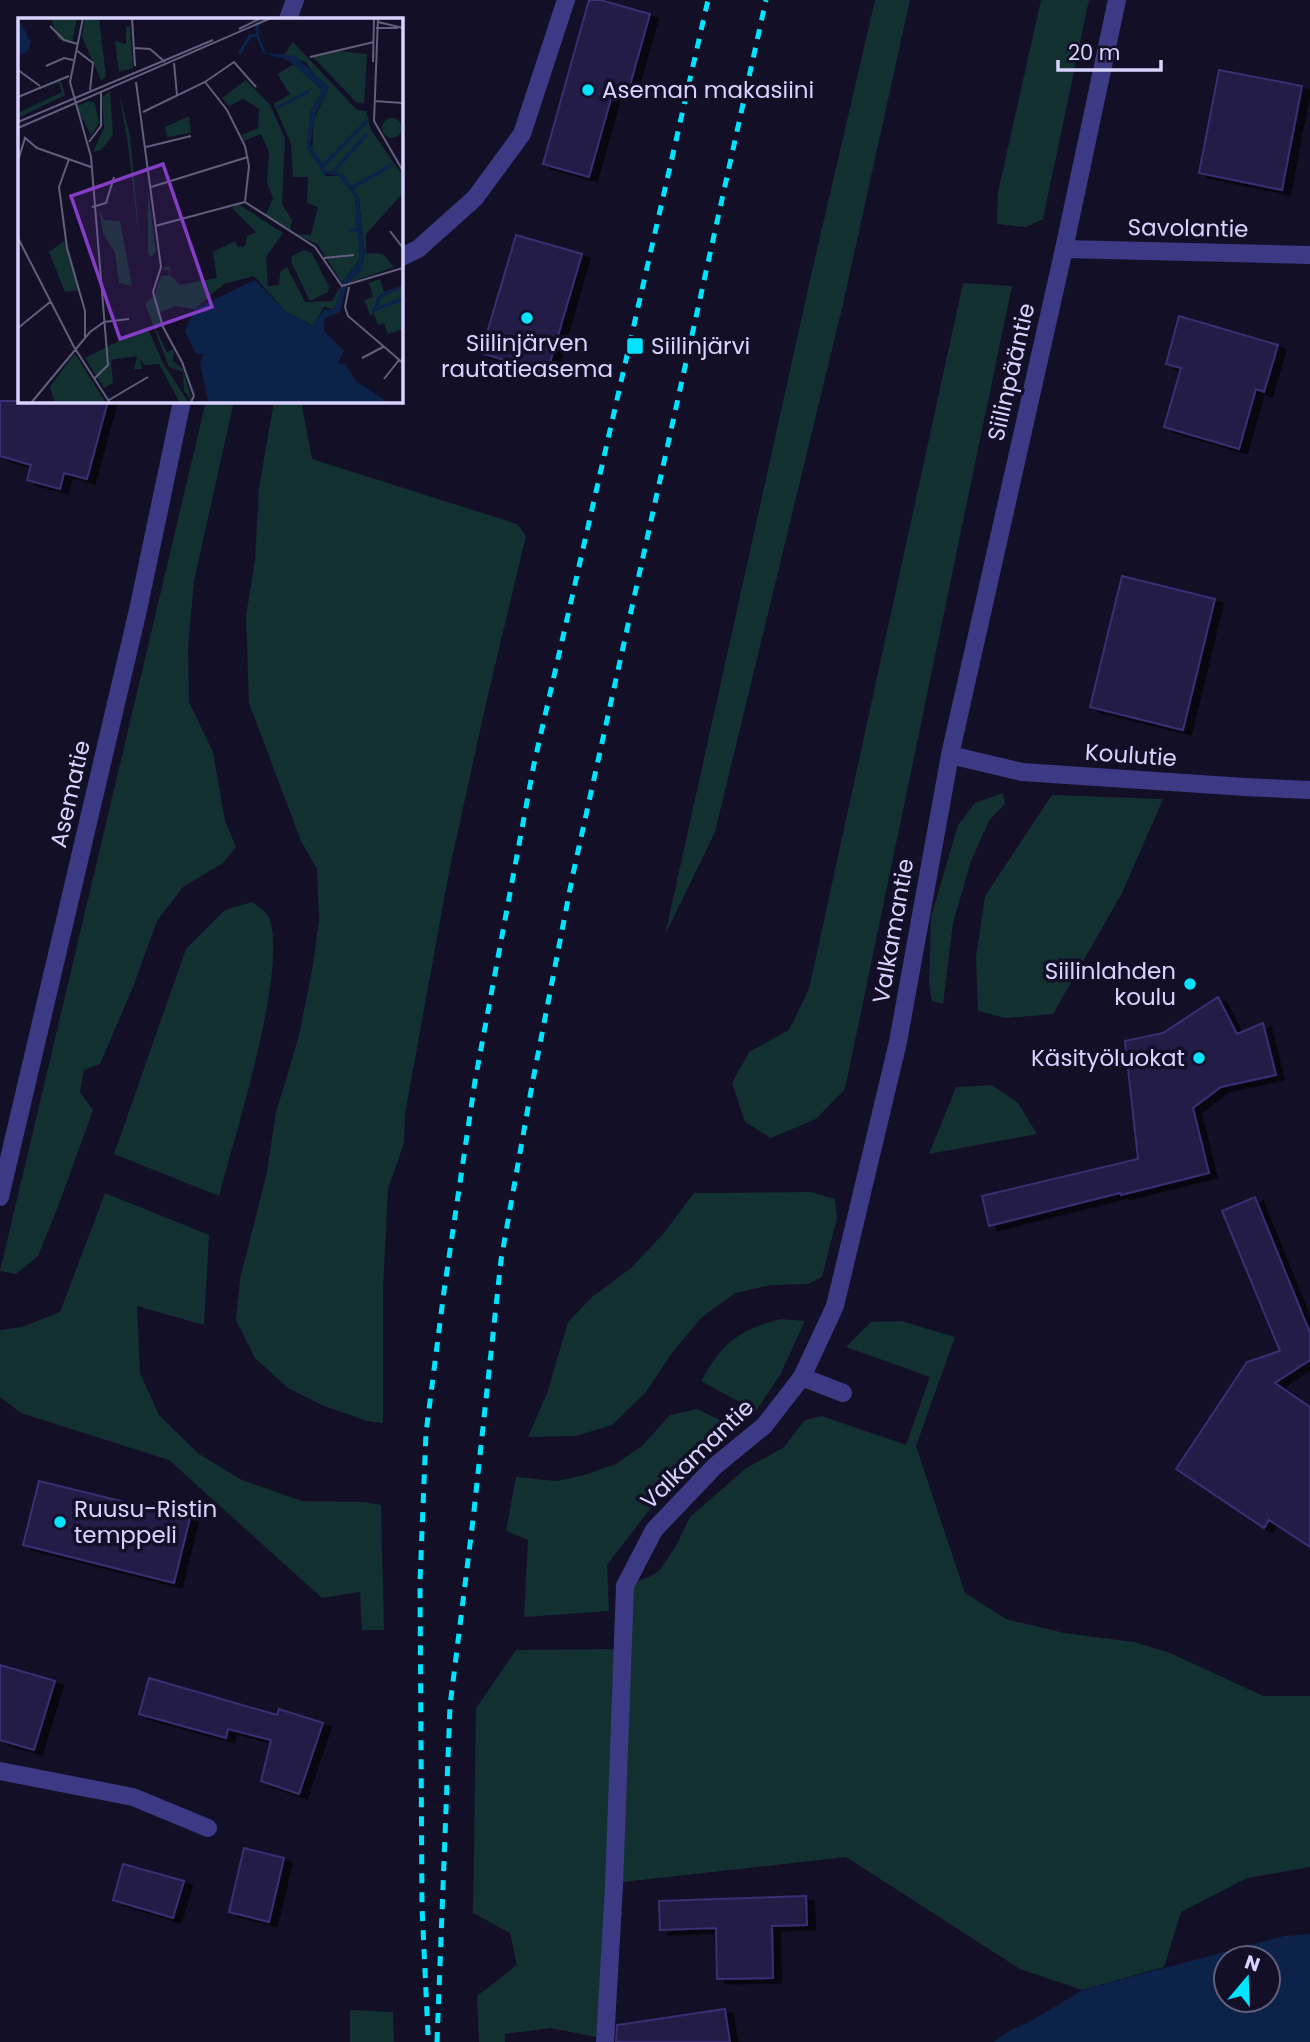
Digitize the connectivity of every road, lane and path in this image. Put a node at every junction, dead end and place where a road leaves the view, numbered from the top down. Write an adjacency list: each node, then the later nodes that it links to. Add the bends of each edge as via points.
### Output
1 (295, 0): 4 (street)
2 (566, 0): 7 (street, via 522,134 475,198 418,249)
3 (1117, 0): 5 (street, Siilinpääntie)
4 (288, 18)
5 (1064, 249): 6 (street, Savolantie); 9 (street, Siilinpääntie)
6 (1310, 255)
7 (402, 257)
8 (182, 402): 11 (street, Asematie, via 138,610)
9 (950, 755): 10 (street, Koulutie, via 1022,772); 12 (street, Valkamantie, via 898,1042 871,1159 835,1306)
10 (1310, 790)
11 (0, 1196)
12 (802, 1377): 13 (street); 16 (street, Valkamantie, via 764,1426 715,1466 653,1530 625,1586)
13 (843, 1393)
14 (0, 1771): 15 (street, via 132,1797)
15 (208, 1828)
16 (606, 2042)

